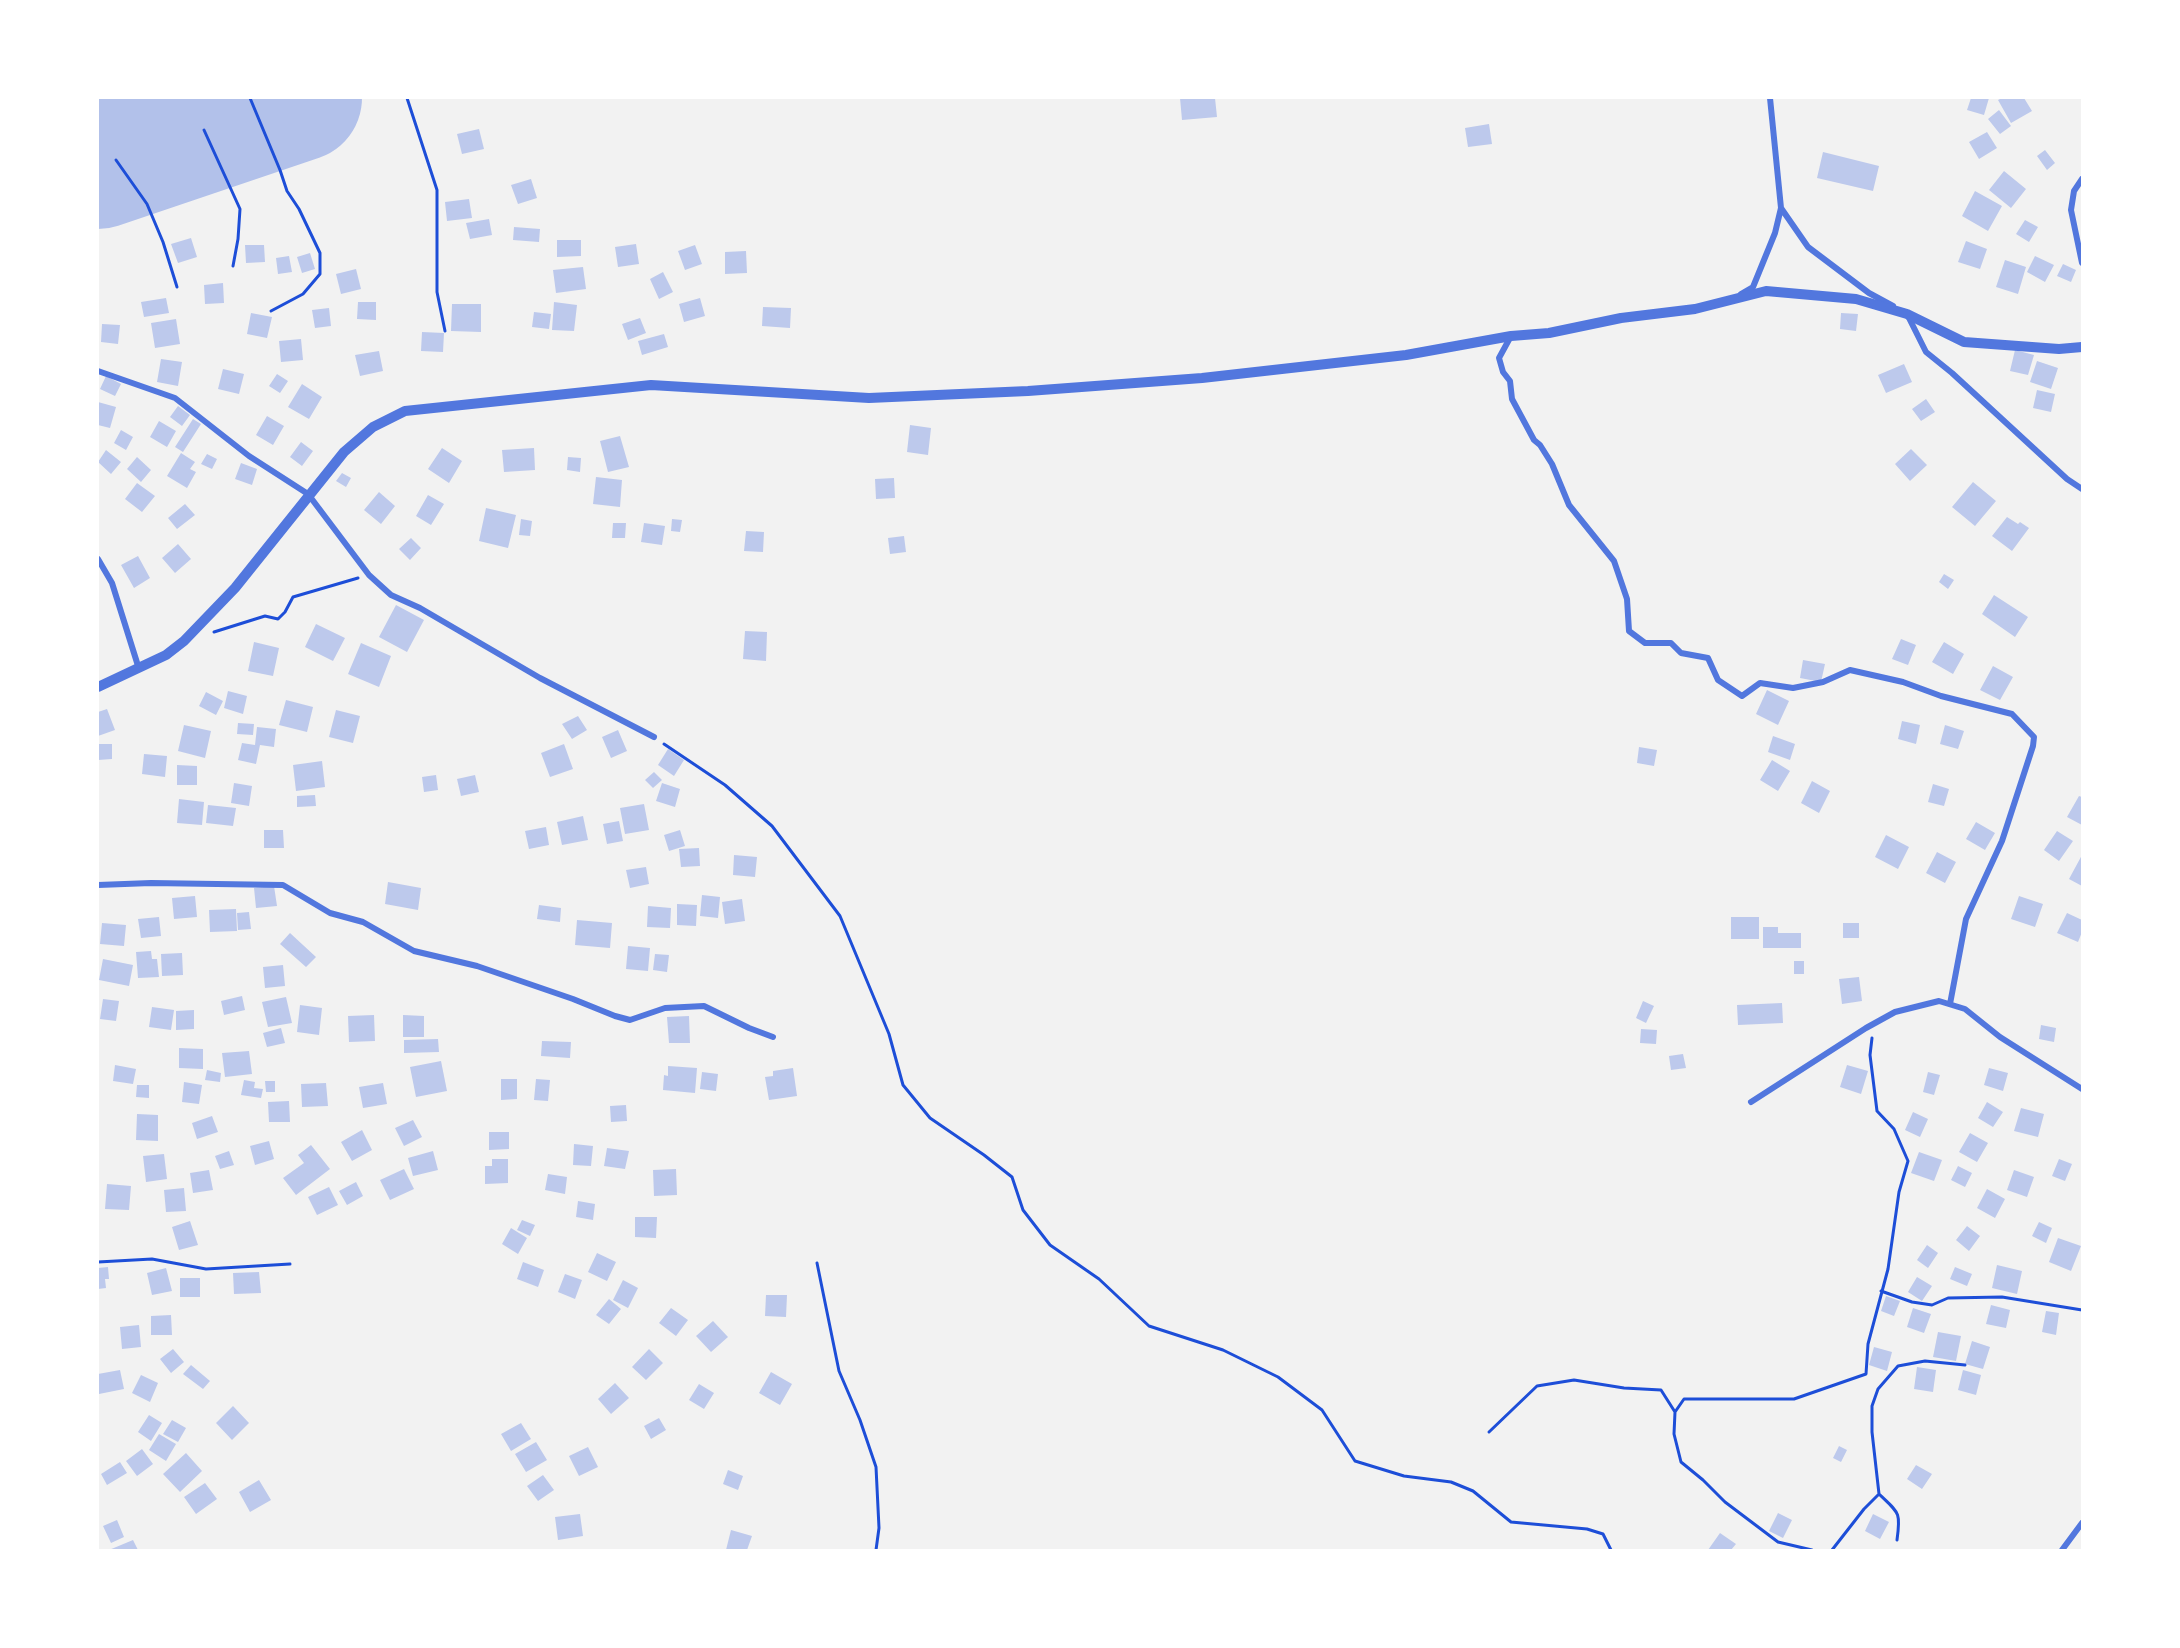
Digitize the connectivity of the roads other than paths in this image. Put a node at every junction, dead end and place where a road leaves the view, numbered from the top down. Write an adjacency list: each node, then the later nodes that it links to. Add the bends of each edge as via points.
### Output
1 (1770, 98): 3 (street)
2 (2082, 179): 4 (street, via 2074,191 2071,210)
3 (1781, 208): 5 (street, via 1754,287); 6 (street, via 1808,247 1869,293)
4 (2082, 263)
5 (1729, 300): 6 (street, via 1766,291 1856,299); 7 (street, via 1695,309)
6 (1907, 314): 8 (street, via 1964,342); 10 (street, via 1926,352)
7 (1511, 336): 11 (street, via 1406,355 1312,366 1028,391 869,398 651,385 441,406 405,411 373,427 344,452); 17 (street, via 1499,358 1510,381 1512,399 1552,464 1569,505 1614,561 1628,599 1629,631 1645,643 1671,643 1681,654 1708,658 1719,680 1742,696 1760,683 1793,688 1823,682 1850,670 2012,714 2034,737 2002,841 1966,919)
8 (2082, 347)
9 (98, 371): 11 (street, via 175,398 249,456)
10 (2082, 489)
11 (308, 494): 13 (street, via 235,588 184,641); 15 (street, via 369,575 391,595)
12 (98, 559): 13 (street, via 112,583)
13 (139, 669): 14 (street)
14 (98, 687)
15 (654, 738)
16 (98, 885): 18 (street, via 283,885 330,913 363,922 414,951 477,966 615,1016 630,1020 664,1008 704,1006)
17 (1950, 1004): 19 (street, via 1965,1009 2000,1037); 20 (street, via 1939,1001 1895,1012)
18 (773, 1037)
19 (2082, 1089)
20 (1751, 1102)
21 (2082, 1523): 22 (street)
22 (2062, 1551)

